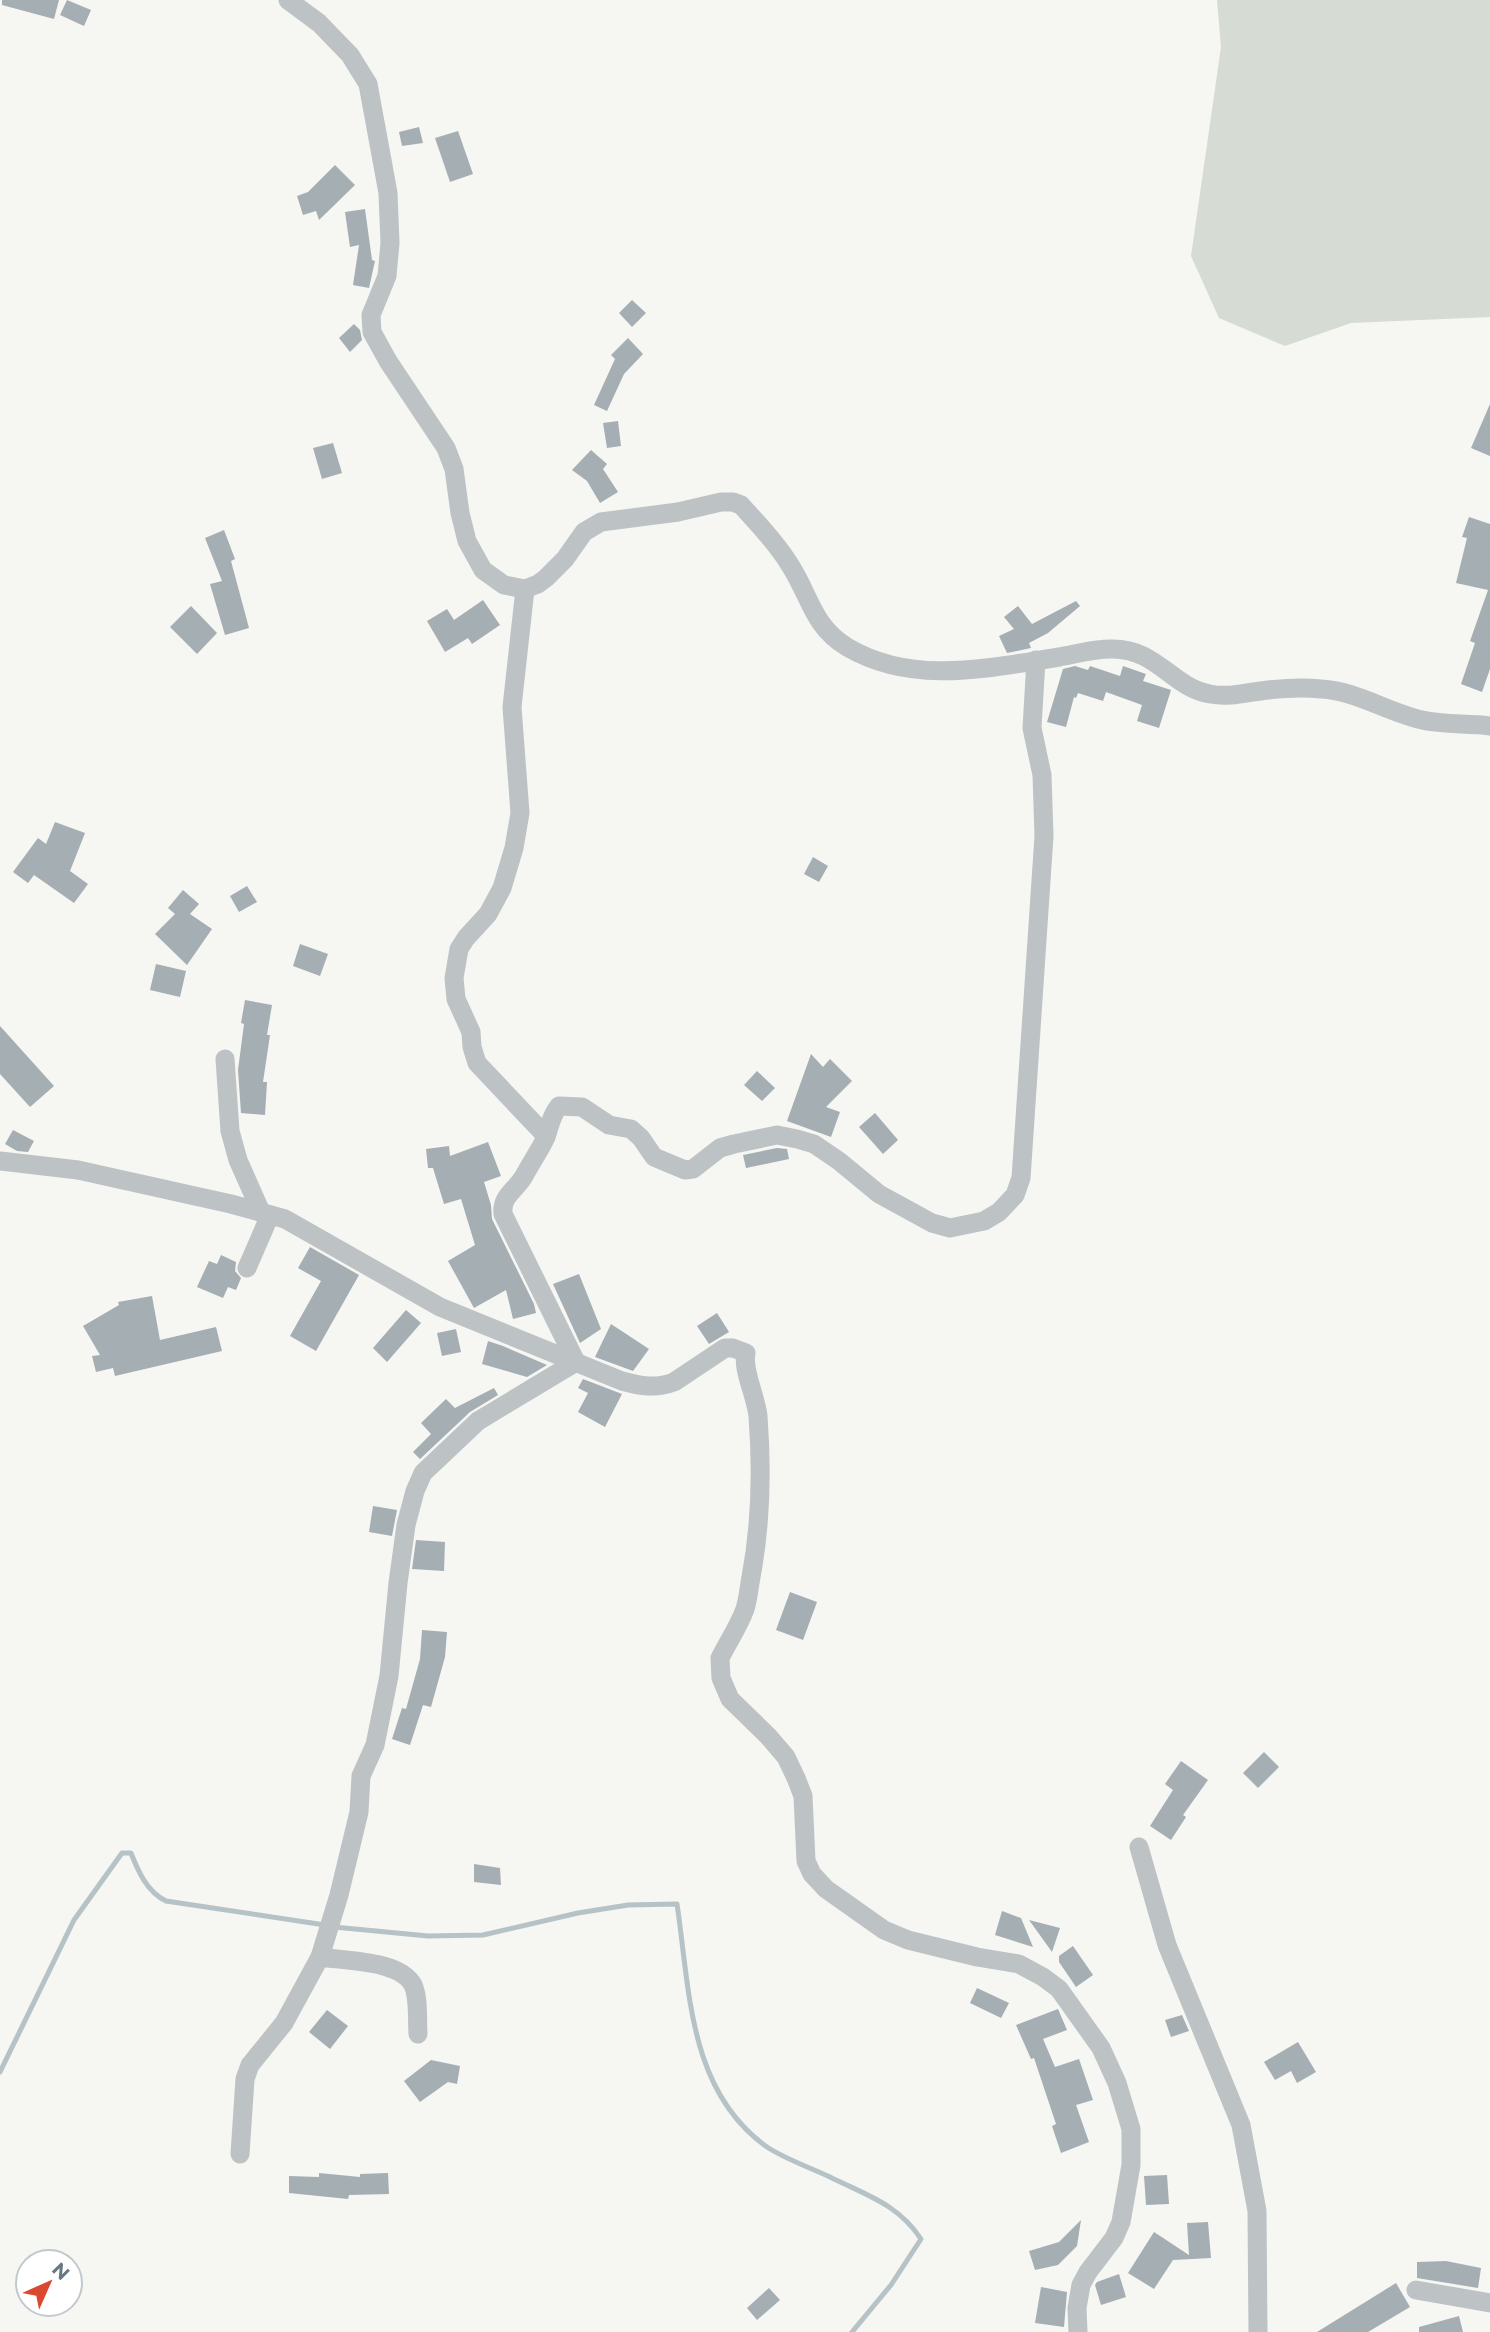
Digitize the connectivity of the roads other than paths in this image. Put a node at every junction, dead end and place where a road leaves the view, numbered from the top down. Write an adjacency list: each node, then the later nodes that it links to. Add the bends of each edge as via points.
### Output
1 (288, 0): 2 (street, via 350,55 368,85 388,193 390,243 387,276 372,315 375,341 446,448 474,556 496,580)
2 (525, 589): 3 (street, via 546,578 584,531 601,522 733,502 741,505 788,561 819,623 849,648 894,666 935,672); 6 (street, via 512,707 520,813 514,848 488,914 459,949 454,978 456,999 471,1032 477,1063)
3 (1036, 660): 4 (street, via 1127,650 1140,653 1209,694 1324,689 1422,720); 6 (street, via 1032,727 1042,775 1044,836 1038,940 1021,1178 1015,1195 999,1212 966,1226 932,1223 879,1194 814,1144 777,1135 720,1148 685,1170 654,1157 631,1129 609,1125 582,1107 559,1106)
4 (1490, 726)
5 (225, 1059): 8 (street, via 230,1130 238,1160)
6 (546, 1136): 10 (street, via 502,1207)
7 (0, 1161): 8 (street, via 78,1170)
8 (265, 1214): 9 (street); 10 (street, via 297,1225 440,1307)
9 (247, 1268)
10 (576, 1362): 12 (street, via 478,1421 423,1473 415,1491 401,1560 389,1676 374,1745 361,1776 359,1812 339,1895); 17 (street, via 641,1386 665,1385 725,1348 746,1353 748,1378 757,1401 758,1538 745,1609 720,1658 723,1687 786,1757 803,1796 806,1861 826,1889 884,1930 908,1940 1019,1964 1042,1977 1059,1989 1101,2048 1131,2129 1131,2165 1121,2222 1081,2285)
11 (1139, 1847): 18 (street, via 1167,1945 1241,2125 1257,2211)
12 (320, 1957): 13 (street, via 401,1972 413,1986); 14 (street, via 284,2023 250,2064)
13 (418, 2034)
14 (240, 2154)
15 (1416, 2290): 16 (street)
16 (1490, 2303)
17 (1078, 2332)
18 (1258, 2332)

